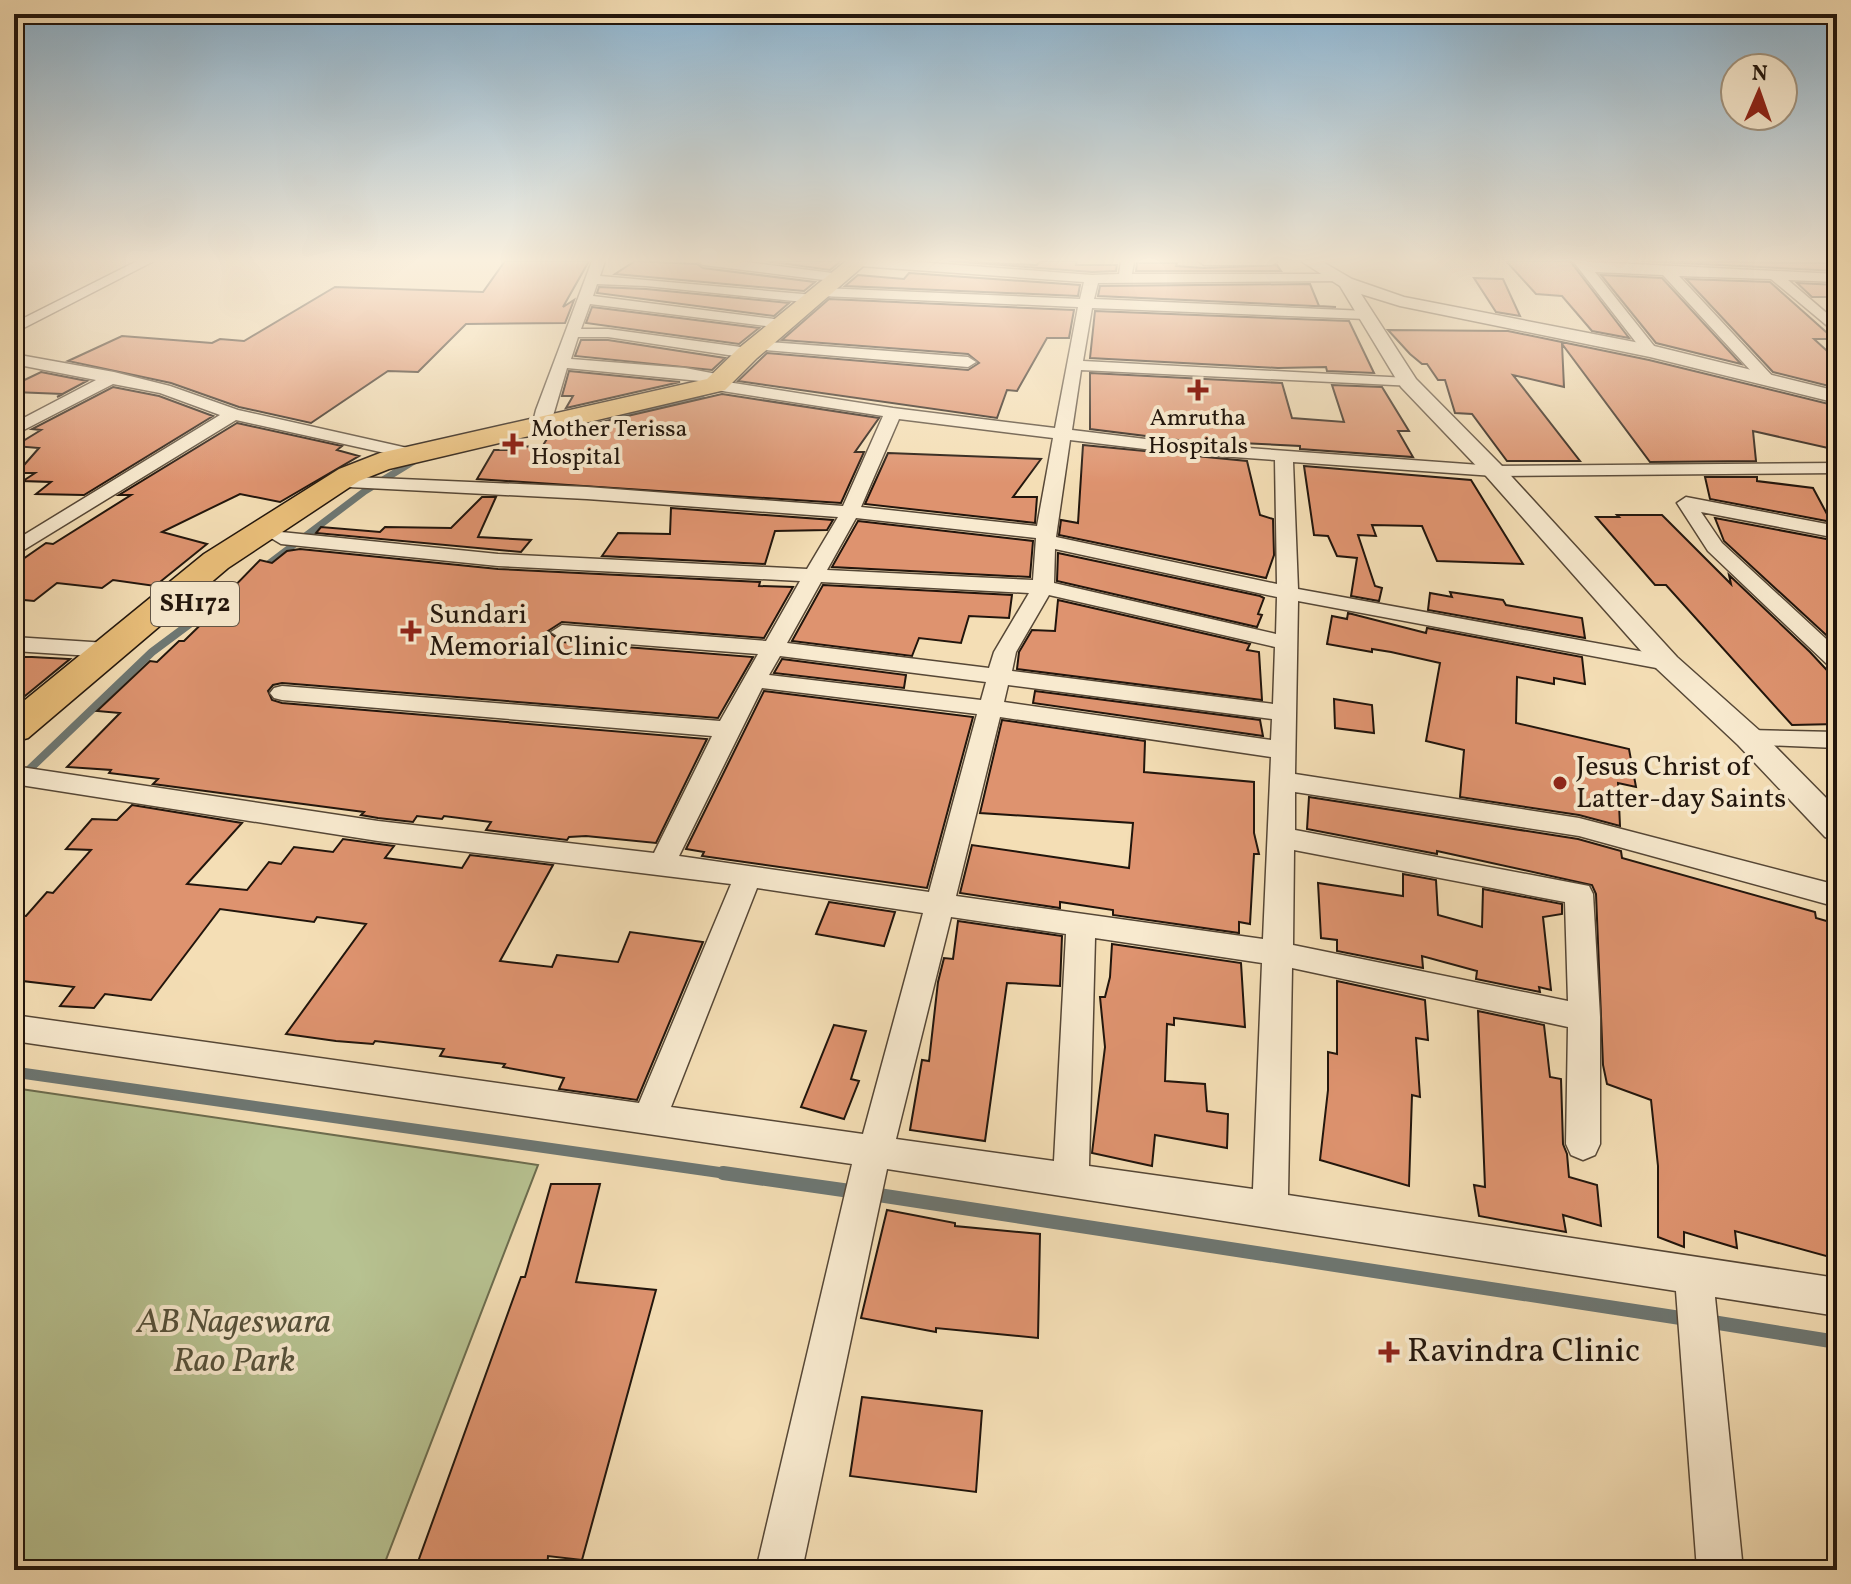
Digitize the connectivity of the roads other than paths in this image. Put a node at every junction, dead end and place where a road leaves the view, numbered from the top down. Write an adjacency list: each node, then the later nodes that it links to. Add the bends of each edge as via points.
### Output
1 (573, 335): 13 (street)
2 (624, 335): 9 (street)
3 (770, 335): 9 (main road)
4 (1080, 335): 14 (street)
5 (1378, 335): 18 (street)
6 (1570, 335): 10 (street)
7 (1637, 335): 10 (street)
8 (1726, 335): 16 (street)
9 (753, 350): 12 (street); 17 (main road)
10 (1650, 351): 16 (street)
11 (14, 359): 15 (street)
12 (968, 362)
13 (563, 363): 17 (street, via 685,373); 22 (street)
14 (1075, 365): 18 (street); 24 (street)
15 (114, 377): 21 (street); 23 (street)
16 (1768, 380): 19 (street)
17 (719, 382): 20 (street); 22 (main road, SH172)
18 (1408, 383): 28 (street)
19 (1837, 397)
20 (893, 413): 24 (street); 29 (street)
21 (233, 414): 26 (street); 33 (street)
22 (541, 426): 26 (main road, SH172)
23 (14, 430)
24 (1064, 435): 25 (street); 31 (street)
25 (1284, 456): 28 (street); 36 (street)
26 (383, 466): 29 (street, via 587,493); 32 (main road, SH172); 41 (main road, SH172, via 349,475 216,561)
27 (1837, 468): 28 (street)
28 (1494, 471): 43 (street)
29 (850, 512): 31 (street); 34 (street)
30 (1837, 532): 42 (street, via 1686,503 1715,547)
31 (1047, 537): 35 (street); 36 (street)
32 (281, 538): 34 (street, via 498,560); 53 (main road, SH172)
33 (14, 550)
34 (814, 574): 35 (street); 40 (street)
35 (1043, 587): 38 (street); 44 (street, via 1005,652)
36 (1288, 593): 38 (street); 43 (street)
37 (562, 632): 40 (street)
38 (1286, 643): 48 (street)
39 (14, 644): 41 (street)
40 (773, 648): 44 (street); 45 (street)
41 (107, 650): 49 (main road, SH172)
42 (1837, 661)
43 (1667, 663): 51 (street)
44 (999, 676): 47 (street); 48 (street)
45 (755, 680): 47 (street); 50 (street)
46 (282, 693): 50 (street)
47 (991, 708): 54 (street); 62 (street)
48 (1284, 713): 54 (street)
49 (14, 729)
50 (727, 729): 59 (street)
51 (1749, 738): 52 (street); 57 (street)
52 (1837, 740)
53 (14, 750)
54 (1282, 750): 56 (street)
55 (14, 775): 59 (street, via 378,831)
56 (1282, 781): 58 (street); 61 (street, via 1579,827)
57 (1837, 829)
58 (1279, 837): 64 (street); 65 (street, via 1579,894)
59 (662, 864): 60 (street)
60 (747, 879): 62 (street); 67 (street)
61 (1837, 896)
62 (940, 905): 63 (street); 69 (street)
63 (1081, 925): 64 (street); 70 (street)
64 (1276, 953): 65 (street); 71 (street)
65 (1584, 1017): 68 (street)
66 (14, 1028): 67 (street)
67 (649, 1119): 69 (street)
68 (1583, 1144)
69 (873, 1151): 70 (street); 74 (street)
70 (1071, 1180): 71 (street)
71 (1270, 1209): 72 (street)
72 (1694, 1275): 73 (street); 75 (street)
73 (1837, 1297)
74 (779, 1570)
75 (1720, 1570)

